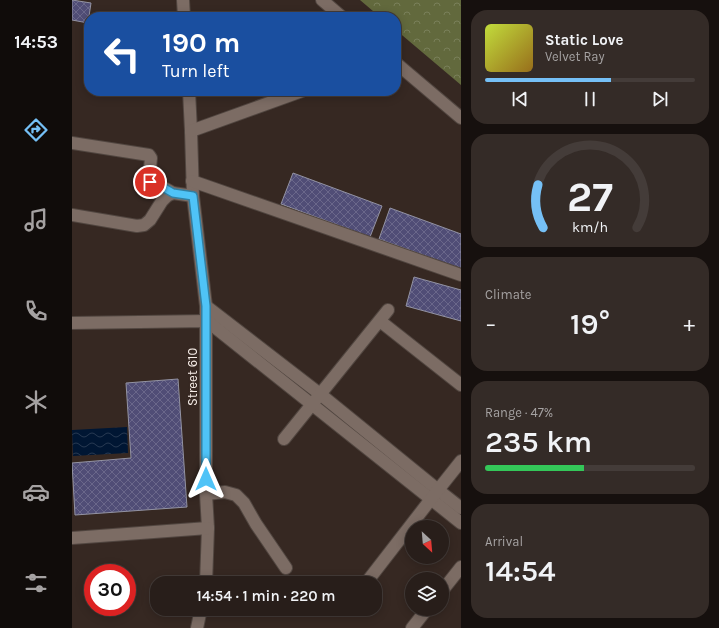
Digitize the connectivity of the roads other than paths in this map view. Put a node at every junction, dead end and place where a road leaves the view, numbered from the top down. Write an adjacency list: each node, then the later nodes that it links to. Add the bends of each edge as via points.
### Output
1 (181, 0): 3 (street)
2 (322, 0): 4 (street)
3 (183, 12)
4 (336, 12)
5 (401, 67): 8 (street)
6 (189, 96): 9 (street, Street 610)
7 (288, 96): 9 (street)
8 (461, 118)
9 (191, 131): 11 (street, Street 610)
10 (72, 143): 12 (street, via 149,155 150,182)
11 (192, 181): 13 (street, Street 610); 15 (street)
12 (173, 193): 13 (street); 14 (street, via 162,201 144,225)
13 (193, 196): 16 (street, Street 610)
14 (72, 215)
15 (461, 275)
16 (206, 306): 18 (street, Street 610); 22 (street)
17 (388, 310): 19 (street)
18 (206, 321): 20 (street); 23 (street); 26 (street, Street 610)
19 (380, 321): 21 (street); 22 (street)
20 (72, 323)
21 (461, 385)
22 (320, 394): 23 (street); 27 (street)
23 (312, 405): 24 (street); 27 (street)
24 (284, 440)
25 (461, 461): 27 (street)
26 (206, 494): 30 (street, Street 610); 33 (street, via 225,492 236,495 244,503)
27 (434, 495): 28 (street); 29 (street); 35 (street)
28 (461, 508)
29 (461, 523)
30 (208, 528): 31 (street); 34 (street, Street 610)
31 (72, 538)
32 (461, 567): 36 (street)
33 (286, 568)
34 (206, 576)
35 (371, 576)
36 (449, 582)
37 (200, 616): 39 (street)
38 (421, 616): 40 (street)
39 (197, 628)
40 (412, 628)

